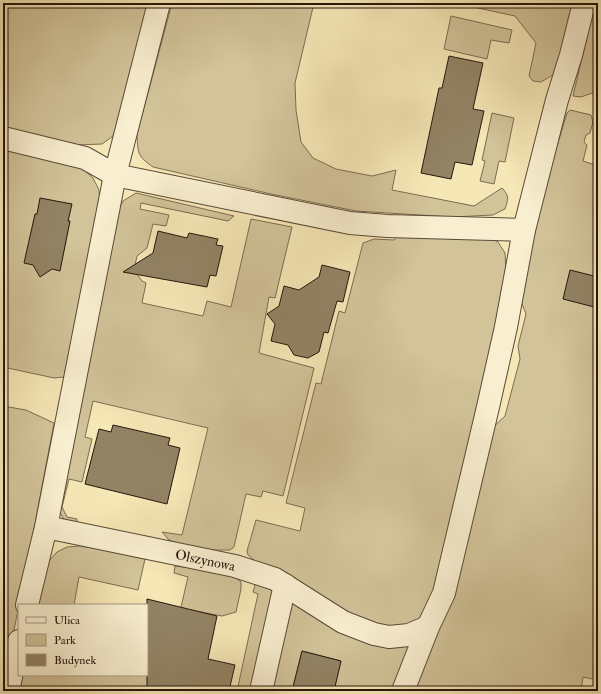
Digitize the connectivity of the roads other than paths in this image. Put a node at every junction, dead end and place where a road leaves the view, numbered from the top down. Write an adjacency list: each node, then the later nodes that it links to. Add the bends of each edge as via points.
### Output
1 (159, 3): 4 (street)
2 (584, 3): 5 (street)
3 (3, 138): 4 (street, via 85,158)
4 (115, 174): 5 (street, via 350,223); 6 (street)
5 (524, 230): 9 (street, via 490,400 444,593)
6 (46, 527): 7 (street, Olszynowa, via 235,566 275,579); 8 (street)
7 (285, 585): 9 (street, Olszynowa, via 343,622 374,634 389,637 409,635); 12 (street)
8 (27, 604)
9 (428, 627): 13 (street)
10 (18, 646): 11 (street)
11 (8, 691)
12 (261, 691)
13 (403, 691)

